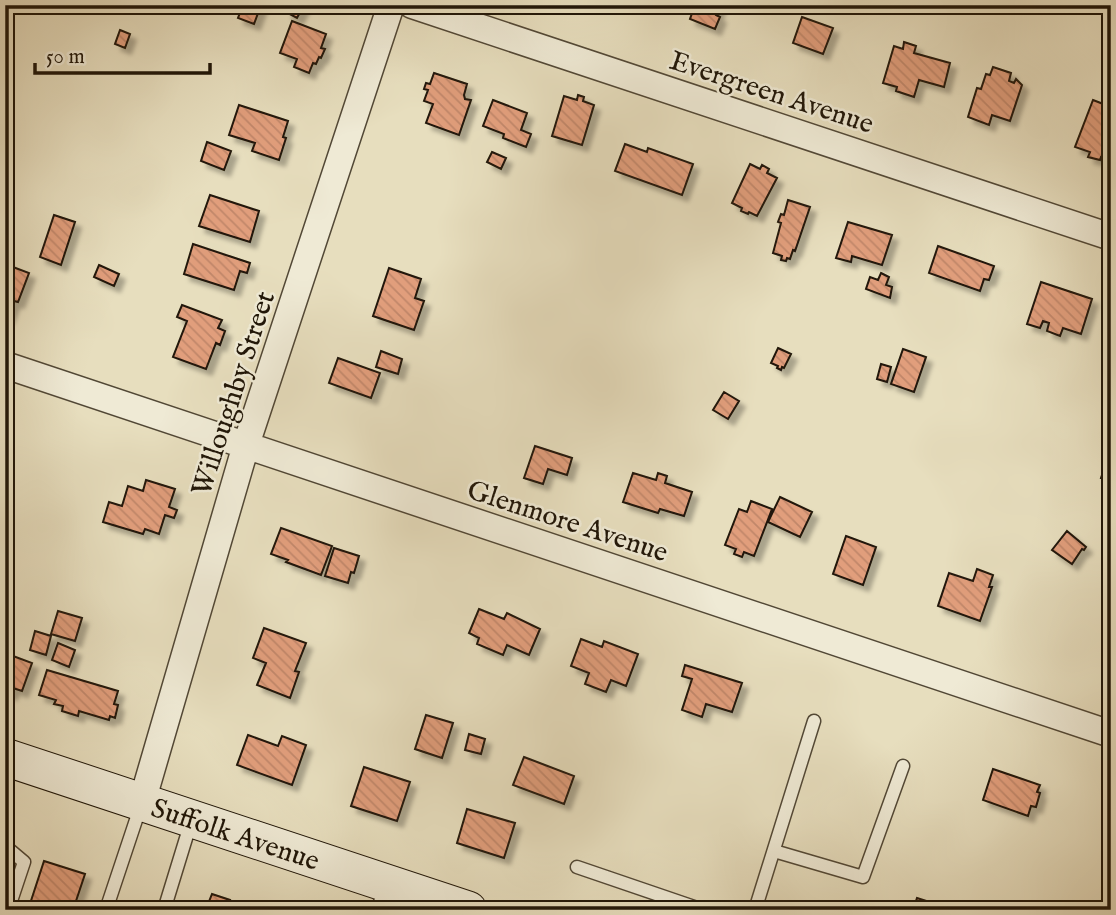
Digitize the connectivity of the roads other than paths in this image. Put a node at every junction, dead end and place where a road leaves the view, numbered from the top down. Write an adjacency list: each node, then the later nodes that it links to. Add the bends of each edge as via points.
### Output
1 (391, 5): 5 (street, Willoughby Street)
2 (412, 5): 3 (street, Evergreen Avenue)
3 (1111, 237)
4 (5, 365): 5 (street, Glenmore Avenue)
5 (246, 445): 7 (street, Glenmore Avenue); 10 (street, Willoughby Street)
6 (814, 721): 13 (lane)
7 (1111, 734)
8 (5, 757): 10 (main road, Suffolk Avenue)
9 (903, 766): 13 (lane, via 863,877)
10 (142, 802): 11 (main road, Suffolk Avenue); 17 (lane)
11 (192, 818): 15 (main road, Suffolk Avenue); 18 (lane)
12 (5, 846): 16 (lane, via 24,862)
13 (774, 850): 21 (lane)
14 (577, 867): 20 (lane)
15 (382, 896): 19 (main road, Suffolk Avenue)
16 (8, 910)
17 (106, 910)
18 (164, 910)
19 (468, 910)
20 (703, 910)
21 (755, 910)

